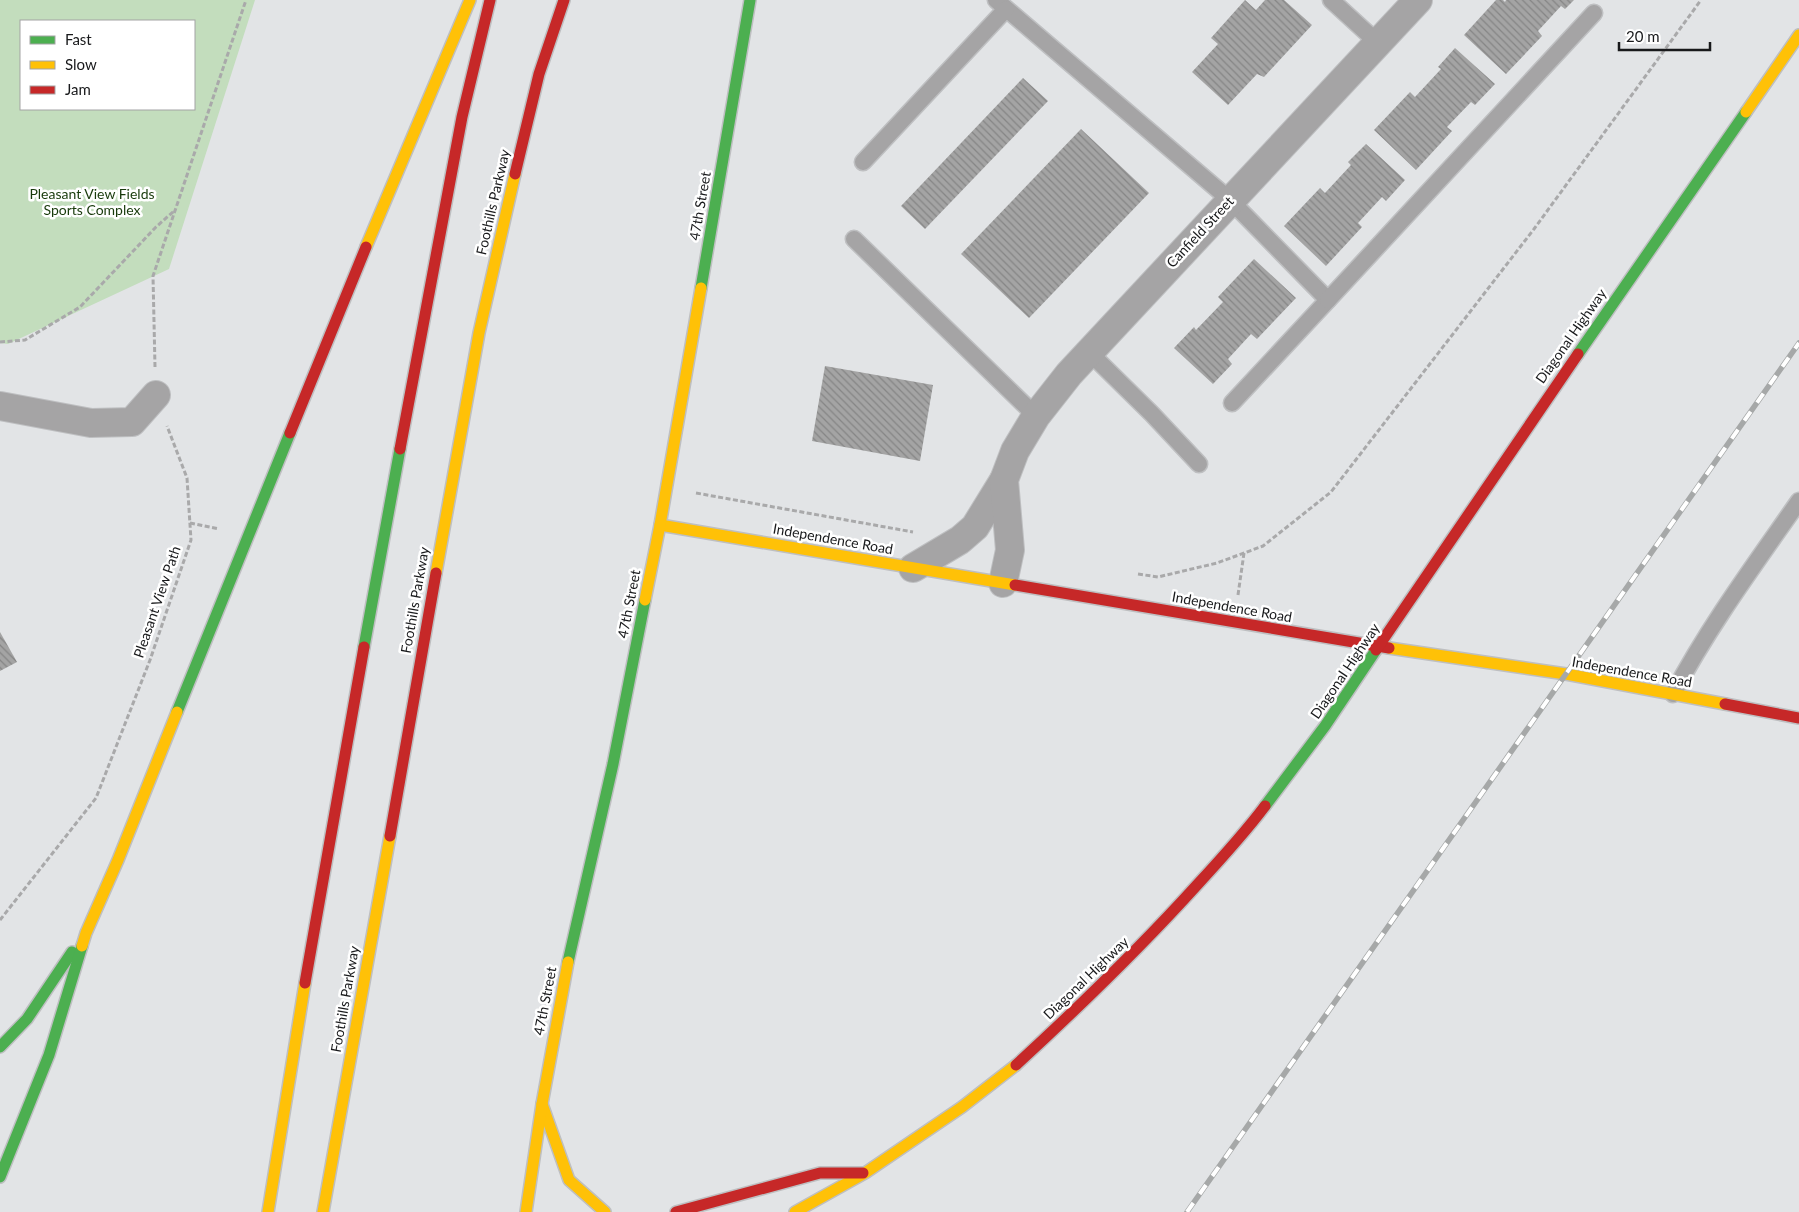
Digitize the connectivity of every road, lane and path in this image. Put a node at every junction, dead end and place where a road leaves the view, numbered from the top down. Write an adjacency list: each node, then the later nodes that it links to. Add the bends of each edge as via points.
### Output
1 (246, 0): 14 (path, Pleasant View Path)
2 (470, 0): 35 (main road)
3 (490, 0): 40 (main road, via 462,117 392,492 298,1021)
4 (564, 0): 41 (main road, Foothills Parkway, via 539,74 479,333)
5 (750, 0): 26 (main road, 47th Street)
6 (1331, 0): 11 (lane)
7 (1418, 0): 11 (street, Canfield Street)
8 (1001, 5): 12 (lane); 13 (lane)
9 (1594, 13): 16 (lane)
10 (1799, 35): 31 (main road, Diagonal Highway, via 1536,412)
11 (1378, 43): 13 (street, Canfield Street)
12 (864, 162)
13 (1230, 200): 16 (lane); 18 (street, Canfield Street)
14 (175, 210): 17 (path, via 80,307 25,340); 19 (path, Pleasant View Path, via 153,276)
15 (854, 239): 22 (lane)
16 (1328, 300): 20 (lane)
17 (0, 342)
18 (1089, 352): 22 (street, Canfield Street); 23 (lane)
19 (156, 395): 21 (street, via 132,422 91,423); 34 (path, Pleasant View Path, via 187,478 191,540 150,660 96,798)
20 (1232, 403)
21 (0, 406)
22 (1036, 416): 24 (street, Canfield Street, via 1015,451)
23 (1199, 464)
24 (1004, 480): 28 (street, Canfield Street, via 975,527 960,540); 29 (street, Canfield Street, via 1010,550)
25 (1799, 501): 32 (lane, via 1721,612)
26 (660, 525): 28 (main road, Independence Road); 37 (main road, 47th Street, via 613,764 571,944)
27 (1244, 553): 30 (path)
28 (913, 568): 29 (main road, Independence Road)
29 (1003, 584): 30 (main road, Independence Road)
30 (1234, 622): 31 (main road, Independence Road)
31 (1380, 647): 32 (main road, Independence Road, via 1566,674); 38 (main road, Diagonal Highway, via 1326,726 1246,831 1161,925 1010,1071)
32 (1673, 694): 33 (main road, Independence Road)
33 (1799, 718)
34 (0, 920)
35 (86, 933): 36 (main road, via 27,1019); 39 (main road, via 50,1055)
36 (0, 1047)
37 (542, 1104): 42 (main road, 47th Street); 43 (main road, via 569,1180)
38 (865, 1172): 44 (main road, via 820,1173); 45 (main road, Diagonal Highway)
39 (0, 1176)
40 (268, 1212)
41 (323, 1212)
42 (526, 1212)
43 (606, 1212)
44 (676, 1212)
45 (795, 1212)

